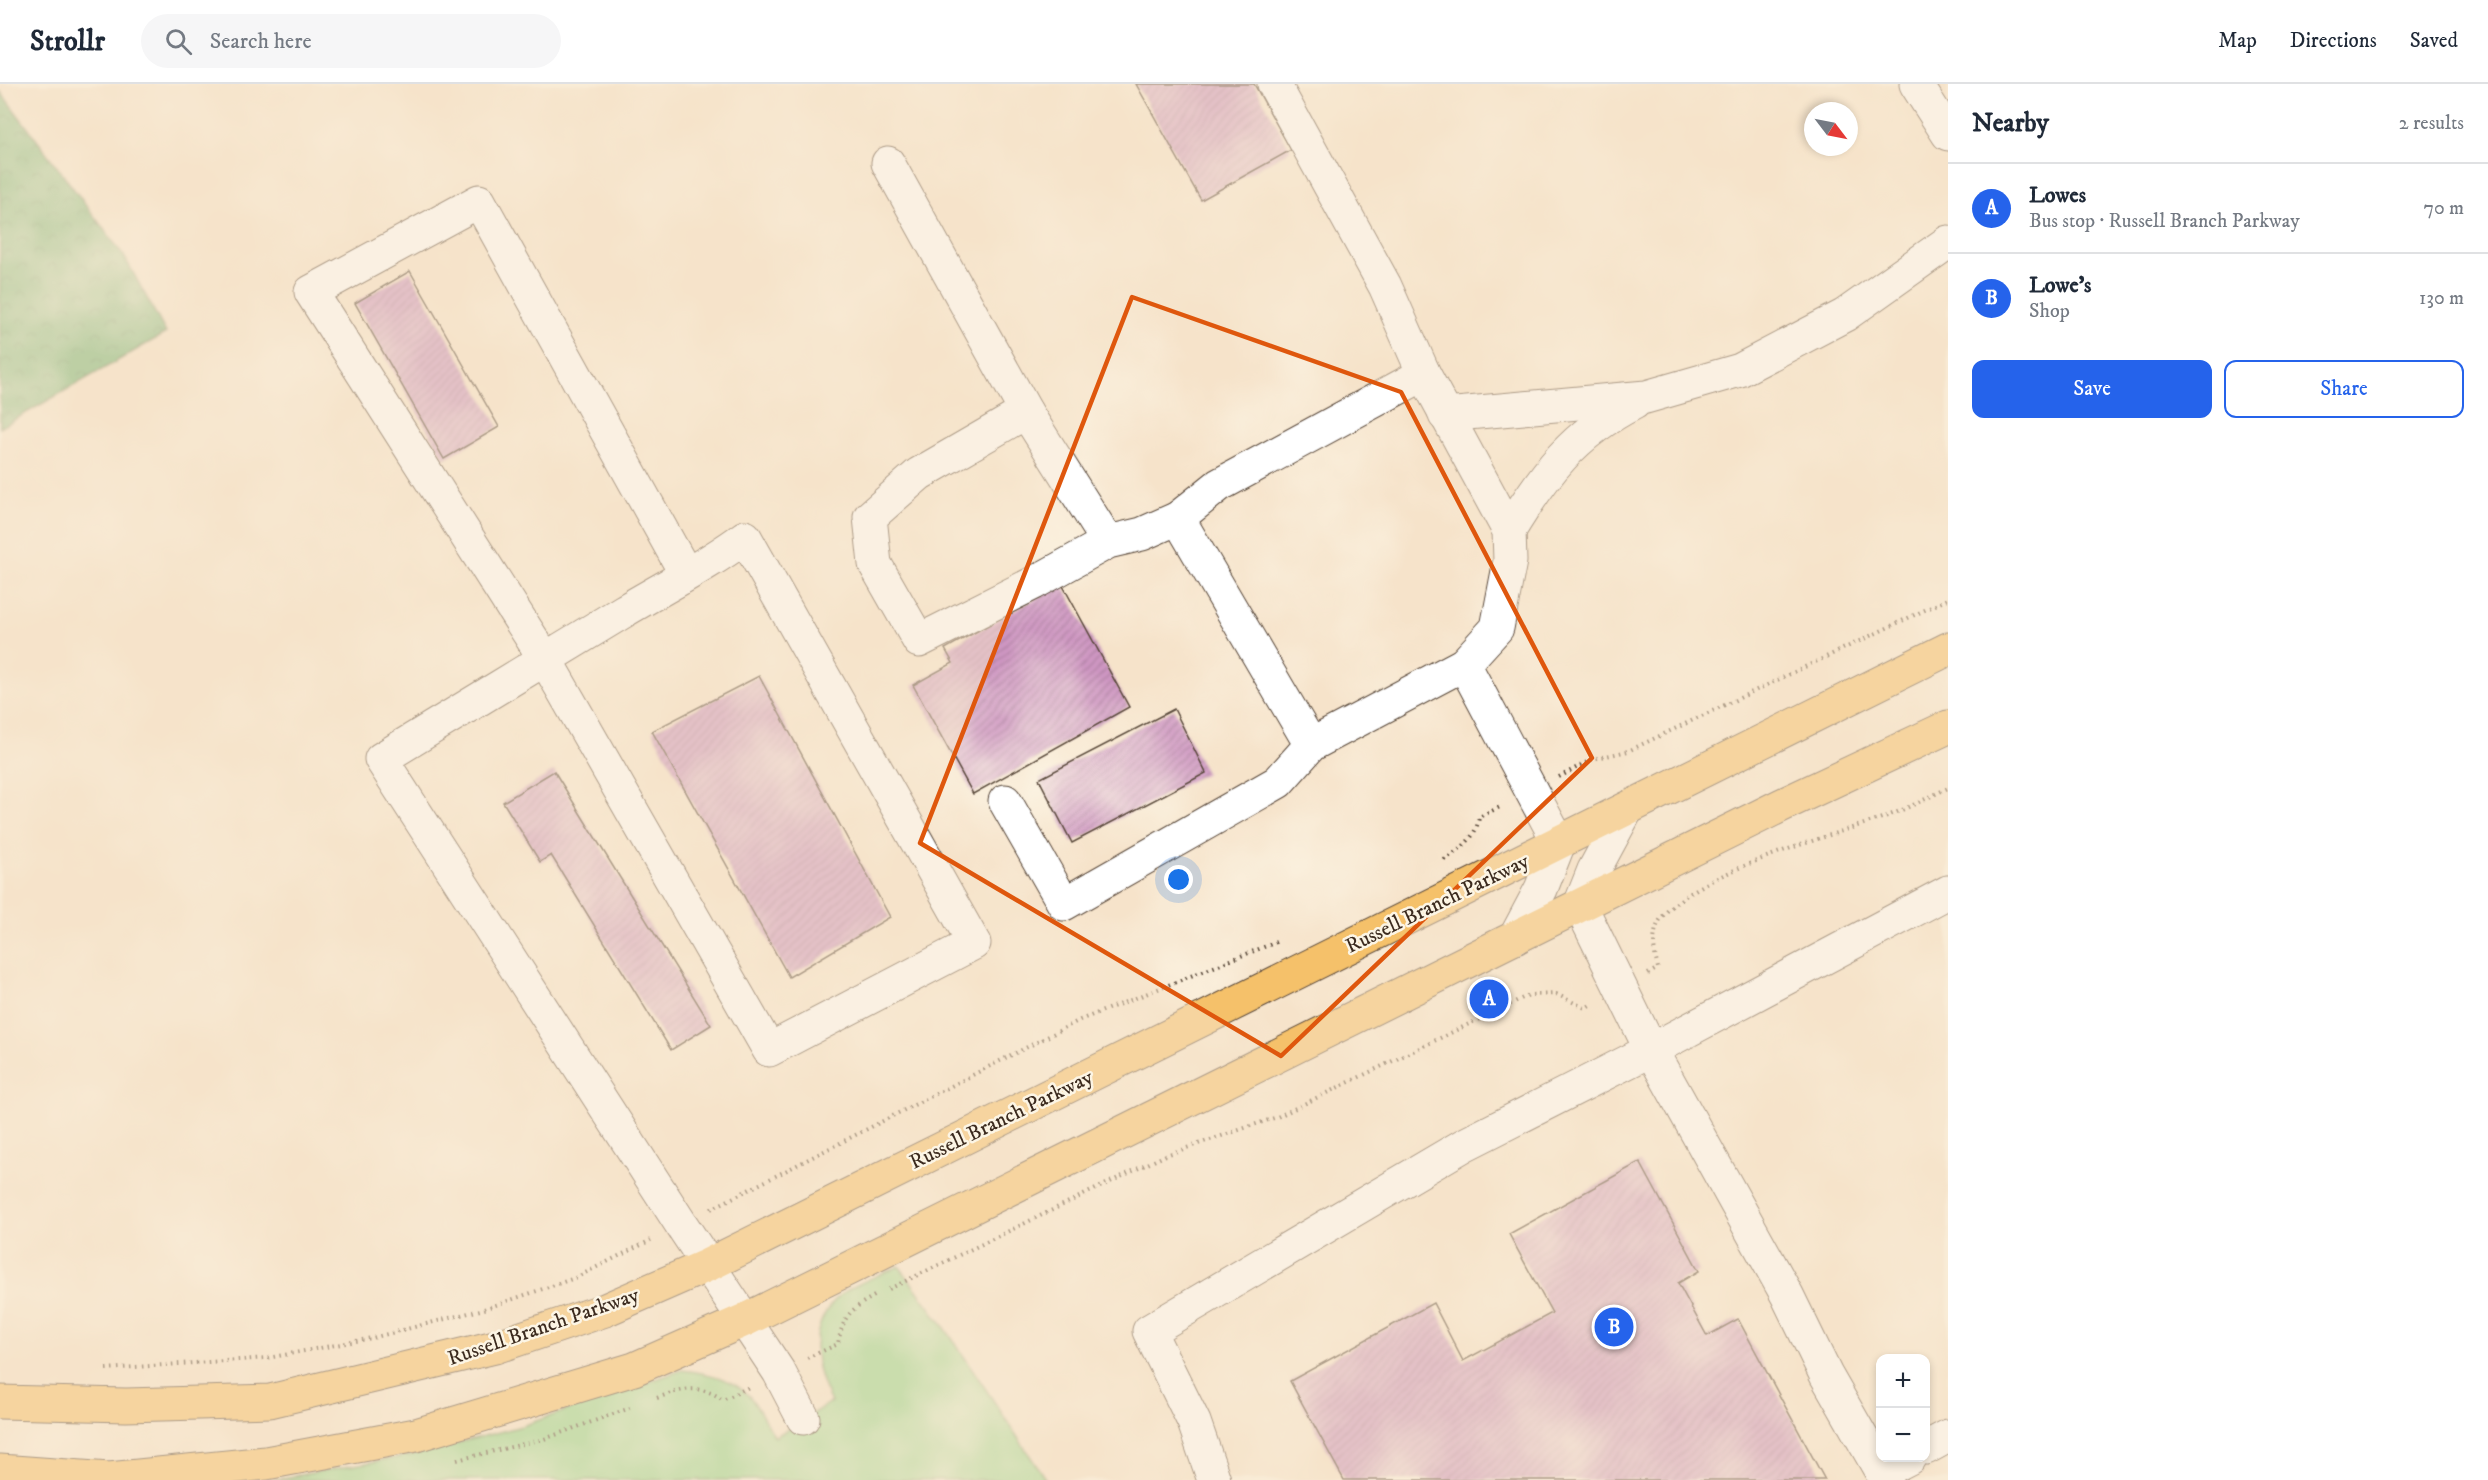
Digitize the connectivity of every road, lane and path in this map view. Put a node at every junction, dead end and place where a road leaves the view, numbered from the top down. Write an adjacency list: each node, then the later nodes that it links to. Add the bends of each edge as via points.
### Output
1 (1274, 84): 6 (street, via 1385,286)
2 (1916, 84): 3 (street)
3 (1948, 134)
4 (888, 163): 8 (street)
5 (1948, 242): 7 (street, via 1845,315 1740,370)
6 (1424, 374): 9 (street); 10 (street, via 1218,485)
7 (1646, 397): 9 (street); 11 (street, via 1602,419 1571,446 1537,486)
8 (1026, 412): 12 (street); 12 (street, via 919,474 870,517 875,564 919,641)
9 (1445, 415): 11 (street)
10 (1178, 518): 12 (street, via 1142,534); 19 (street)
11 (1509, 531): 17 (street, via 1510,561 1497,628)
12 (1108, 542)
13 (686, 574): 16 (street); 16 (street, via 479,201 311,292); 16 (street, via 745,537 974,943 769,1050)
14 (1948, 599): 21 (path, via 1628,751 1593,759)
15 (1948, 648): 23 (main road, Russell Branch Parkway)
16 (545, 659): 32 (street, via 381,759)
17 (1464, 664): 19 (street); 21 (street)
18 (1948, 727): 27 (main road)
19 (1311, 745): 22 (street, via 1278,782 1064,904)
20 (1948, 788): 30 (path, via 1891,814 1756,861 1678,899 1659,922 1653,949 1658,968)
21 (1533, 792): 24 (street); 25 (path, via 1479,817 1477,830 1463,847)
22 (1005, 801)
23 (1627, 809): 24 (main road, Russell Branch Parkway); 27 (street)
24 (1559, 843): 29 (street); 33 (main road, Russell Branch Parkway)
25 (1433, 866)
26 (1948, 892): 31 (street)
27 (1580, 905): 29 (main road); 30 (street)
28 (1289, 938): 32 (path, via 1080,1020)
29 (1515, 938): 34 (main road)
30 (1621, 989): 31 (street); 36 (path, via 1585,1008 1556,994 1529,995 1277,1117 1166,1155 856,1306 842,1321 838,1344)
31 (1651, 1050): 44 (street, via 1787,1295 1826,1375); 46 (street, via 1464,1145 1149,1331 1194,1422)
32 (681, 1224): 33 (street); 35 (path, via 575,1278 484,1309 372,1338 268,1358)
33 (708, 1264): 34 (street); 38 (main road, Russell Branch Parkway, via 605,1310 495,1347 270,1401 126,1405)
34 (745, 1320): 36 (street); 45 (main road, via 634,1369 416,1435 266,1463 109,1479)
35 (102, 1369)
36 (779, 1372): 37 (path, via 723,1400 708,1389 680,1390); 40 (street)
37 (648, 1401)
38 (0, 1402)
39 (638, 1405): 43 (path, via 544,1439)
40 (803, 1418)
41 (1948, 1436): 42 (street)
42 (1930, 1446)
43 (456, 1460)
44 (1892, 1470)
45 (20, 1474)
46 (1214, 1480)

